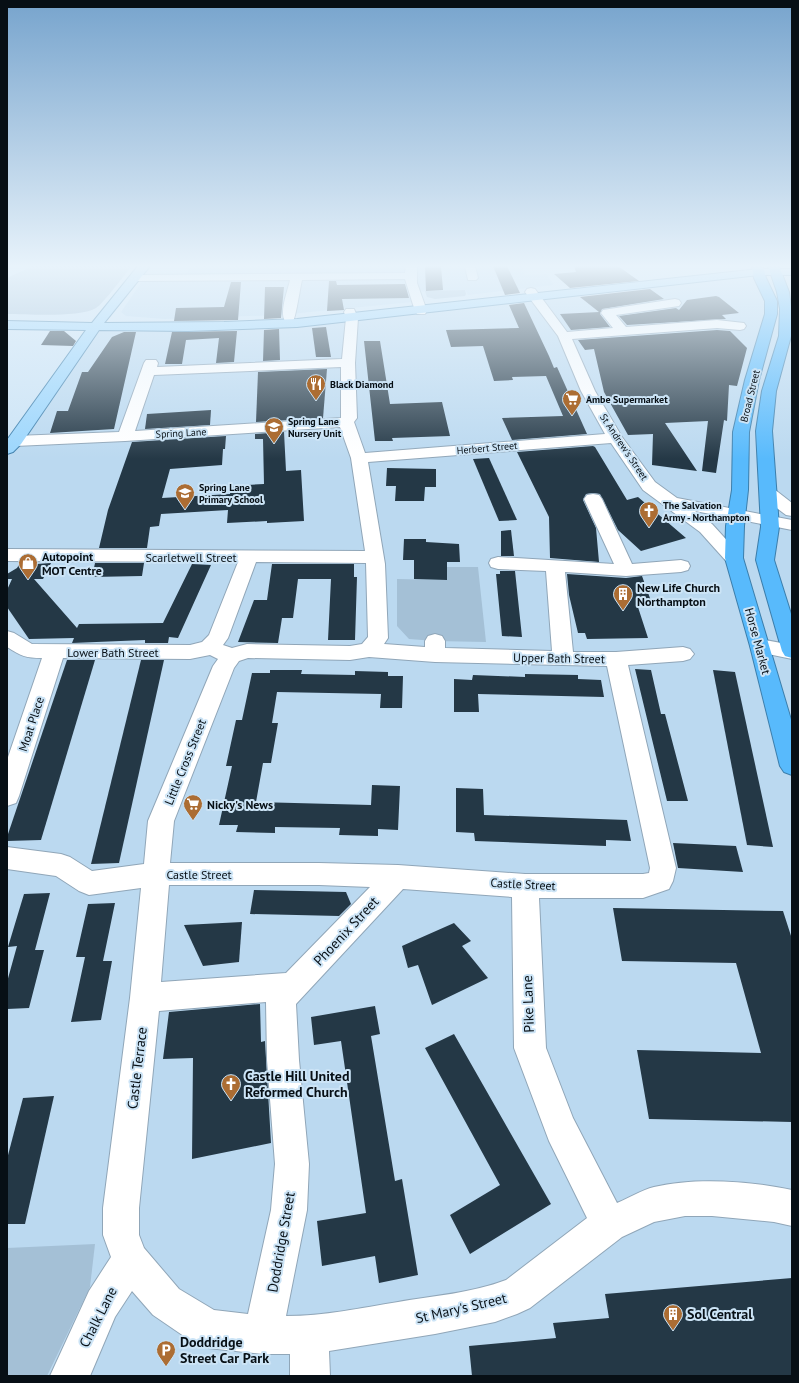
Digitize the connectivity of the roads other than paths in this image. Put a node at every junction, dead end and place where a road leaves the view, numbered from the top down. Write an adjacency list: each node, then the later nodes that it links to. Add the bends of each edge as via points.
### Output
1 (93, 331): 12 (main road)
2 (350, 331): 8 (street)
3 (560, 331): 7 (street, St Andrew's Street)
4 (617, 331): 7 (street)
5 (768, 331): 14 (highway, Broad Street, via 752,380 741,432)
6 (785, 331): 15 (highway, via 769,391 764,432)
7 (564, 336): 11 (street, St Andrew's Street, via 588,391)
8 (348, 363): 9 (street, via 349,418); 10 (street, via 149,367)
9 (346, 422): 10 (street, Spring Lane); 13 (street)
10 (125, 436): 12 (street, Spring Lane)
11 (615, 438): 13 (street, Herbert Street); 17 (street, St Andrew's Street, via 649,486)
12 (11, 445)
13 (359, 458): 26 (street)
14 (740, 490): 18 (street, via 734,498 721,504); 20 (highway, Broad Street)
15 (768, 493): 19 (street); 21 (highway)
16 (593, 499): 30 (street)
17 (669, 500): 18 (street); 24 (street, St Andrew's Street, via 706,528)
18 (695, 507): 20 (street)
19 (792, 511)
20 (737, 515): 21 (street); 24 (highway, Horse Market)
21 (770, 521): 22 (street); 36 (highway, via 765,560)
22 (792, 524)
23 (249, 557): 25 (street, Scarletwell Street); 26 (street, Scarletwell Street); 33 (street, Little Cross Street)
24 (734, 558): 32 (highway, Horse Market)
25 (8, 559)
26 (374, 559): 34 (street, via 378,638)
27 (498, 562): 29 (street)
28 (681, 566): 30 (street)
29 (555, 567): 30 (street); 38 (street)
30 (626, 570)
31 (9, 641): 35 (street, Lower Bath Street, via 28,651)
32 (760, 646): 36 (street); 40 (highway, Horse Market)
33 (220, 647): 34 (street, Upper Bath Street, via 247,651 350,653); 35 (street, Lower Bath Street, via 190,652); 43 (street, Little Cross Street, via 224,666 161,821)
34 (369, 650): 38 (street, Upper Bath Street, via 435,648)
35 (55, 652): 41 (street, Moat Place)
36 (792, 652)
37 (682, 654): 39 (street, Upper Bath Street)
38 (563, 659): 39 (street, Upper Bath Street)
39 (616, 659): 45 (street, Castle Street, via 663,868 660,881 643,886)
40 (792, 766)
41 (7, 796)
42 (7, 858): 43 (street, Castle Street, via 60,865 88,883)
43 (157, 874): 44 (street, Castle Street); 47 (street, Castle Terrace)
44 (398, 876): 45 (street, Castle Street); 46 (street, Phoenix Street)
45 (525, 886): 49 (street, Pike Lane, via 530,1048 559,1123)
46 (294, 986): 47 (street); 51 (street, Doddridge Street, via 281,999 292,1164 289,1210)
47 (145, 998): 50 (street, Castle Terrace, via 121,1208 121,1234)
48 (792, 1208): 49 (street, St Mary's Street, via 720,1199 685,1199 653,1204)
49 (609, 1224): 52 (street, St Mary's Street, via 517,1295 495,1303)
50 (130, 1260): 51 (street, St Mary's Street, via 166,1302 208,1329); 53 (street, Chalk Lane, via 102,1304)
51 (263, 1335): 52 (street, St Mary's Street)
52 (309, 1335): 54 (street)
53 (70, 1376)
54 (310, 1376)

